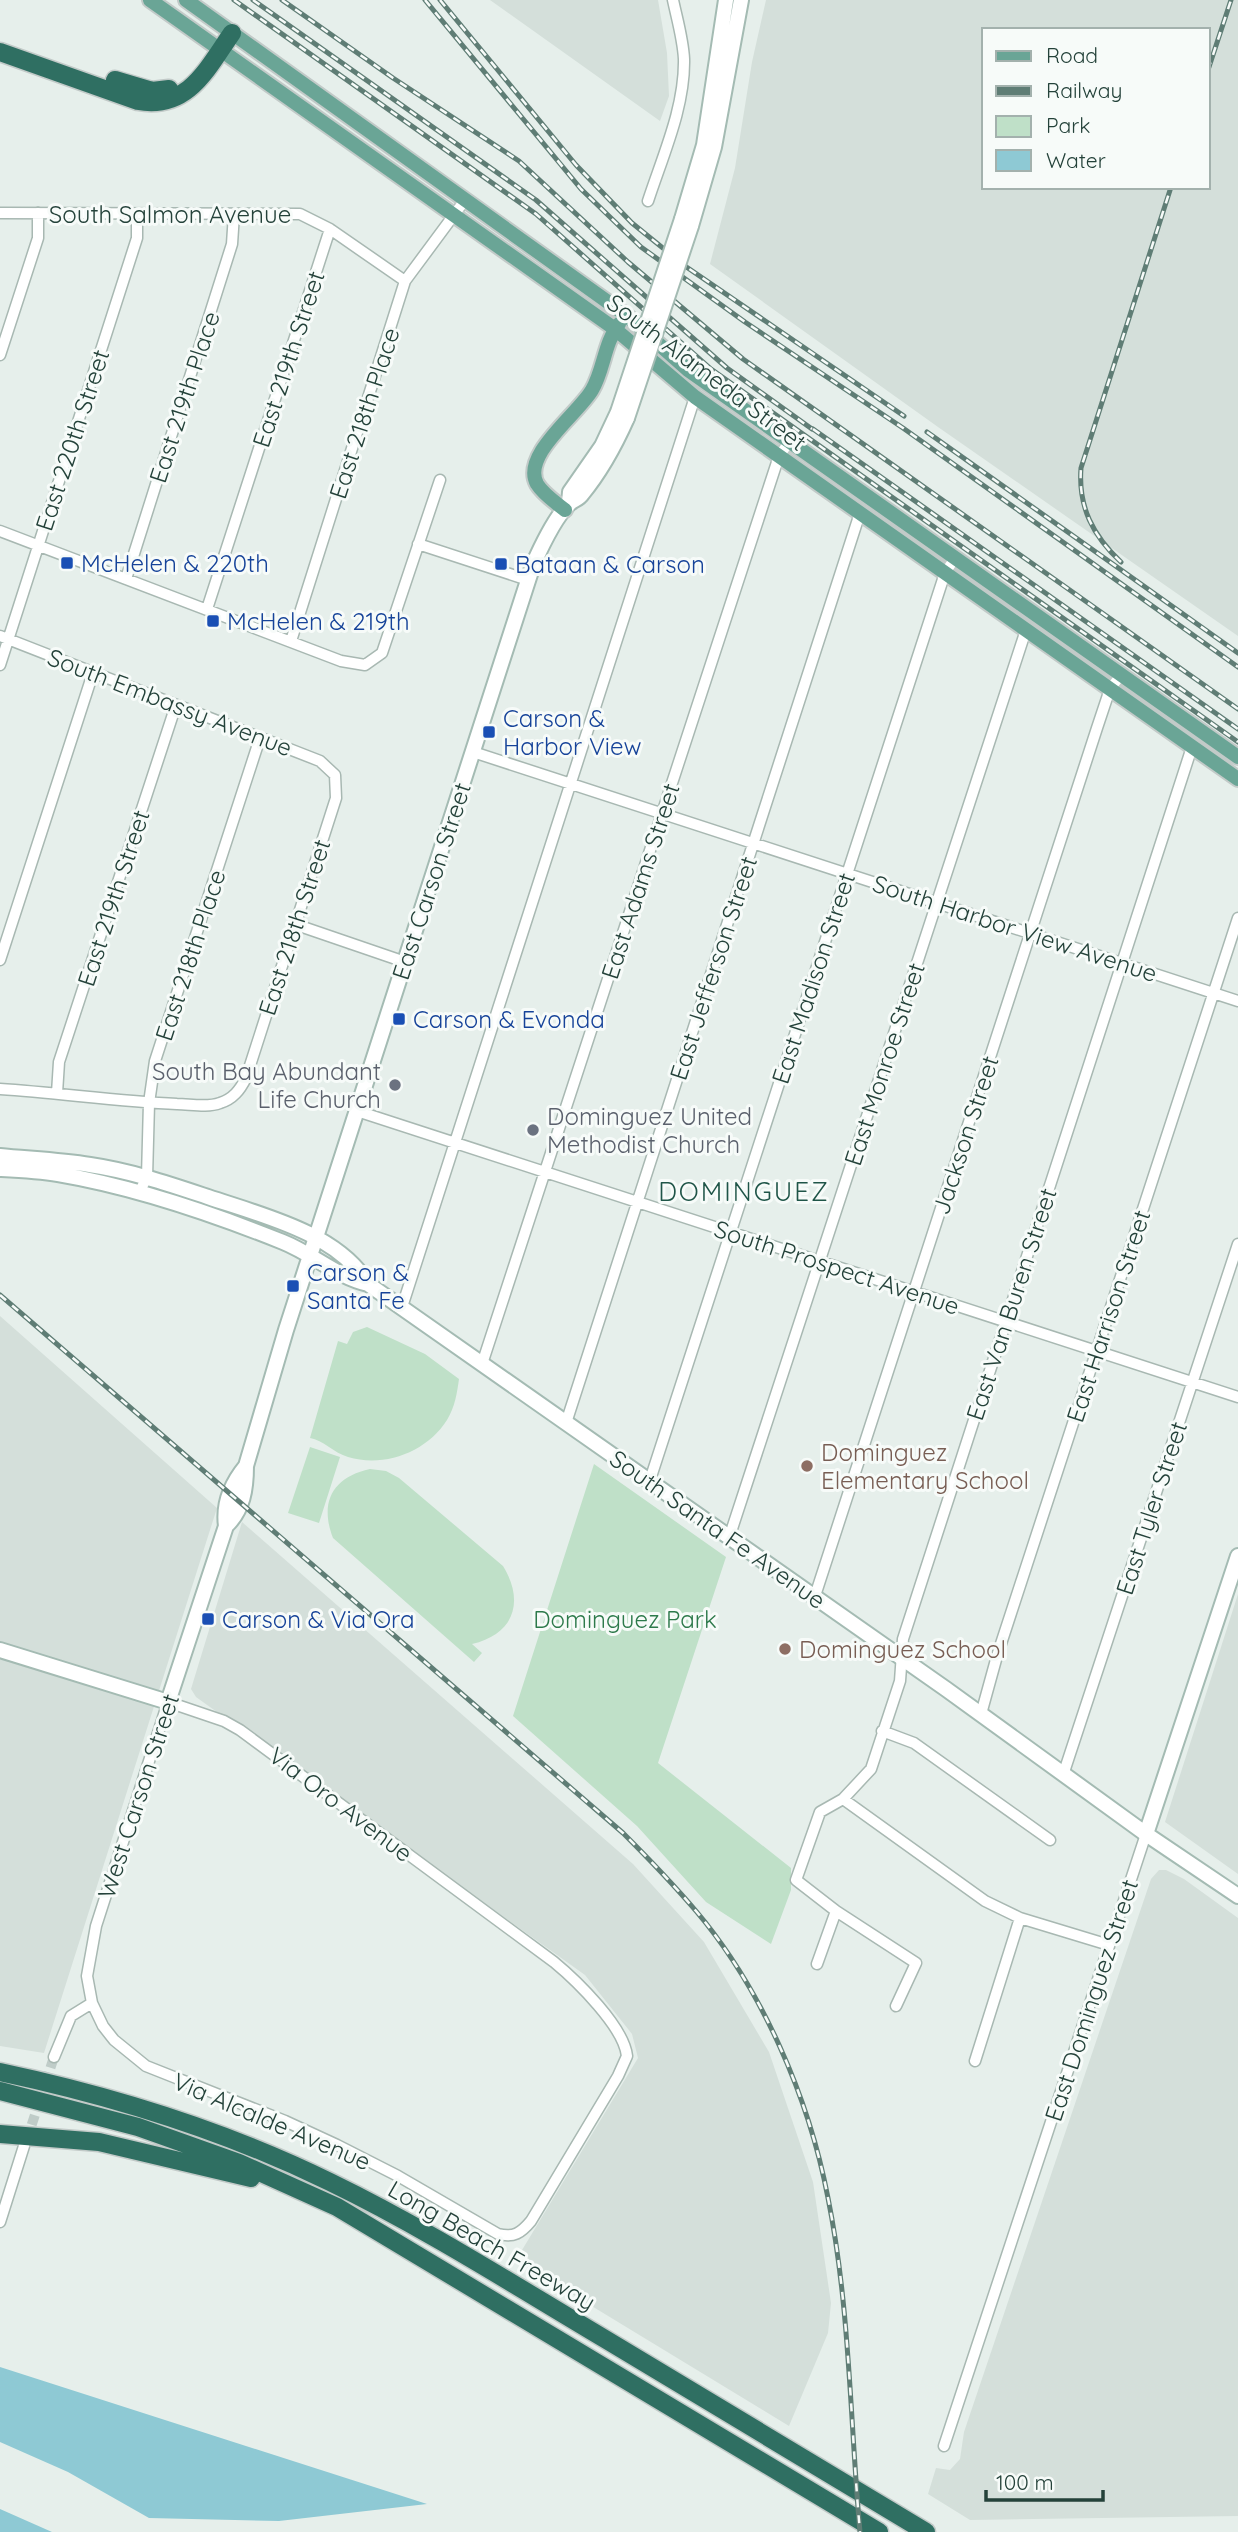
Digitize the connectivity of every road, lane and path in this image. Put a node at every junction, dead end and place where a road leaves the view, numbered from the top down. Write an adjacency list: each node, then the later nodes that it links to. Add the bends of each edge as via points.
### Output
1 (150, 0): 8 (main road, South Alameda Street)
2 (186, 0): 6 (main road, South Alameda Street)
3 (673, 0): 11 (street, via 683,49 682,83)
4 (726, 0): 17 (main road, East Carson Street, via 704,145)
5 (741, 0): 17 (main road, East Carson Street, via 714,147)
6 (228, 30): 8 (highway); 10 (main road, South Alameda Street)
7 (0, 39): 8 (highway, via 152,91 178,84)
8 (216, 48): 9 (highway, via 187,92 159,103 138,101); 16 (main road, South Alameda Street)
9 (0, 52)
10 (465, 200): 16 (street, East 218th Place); 20 (main road, South Alameda Street)
11 (648, 201)
12 (0, 213): 13 (street, South Salmon Avenue)
13 (38, 213): 15 (street, South Salmon Avenue); 22 (street, via 38,238)
14 (234, 214): 15 (street, South Salmon Avenue); 18 (street, South Salmon Avenue, via 300,214); 34 (street, East 219th Place, via 232,244)
15 (137, 215): 30 (street, East 220th Street, via 137,238)
16 (453, 215): 19 (street, East 218th Place); 21 (main road, South Alameda Street)
17 (686, 222): 27 (main road, East Carson Street, bridge, via 623,415 570,492)
18 (330, 229): 19 (street, South Salmon Avenue); 36 (street, East 219th Street)
19 (405, 281): 39 (street, East 218th Place)
20 (626, 315): 21 (main road); 24 (main road, South Alameda Street, via 688,370)
21 (615, 330): 23 (main road, South Alameda Street); 27 (main road, via 587,399 535,462 539,487)
22 (0, 355)
23 (695, 397): 25 (main road, South Alameda Street); 51 (street)
24 (790, 441): 25 (street, East Adams Street); 32 (main road, South Alameda Street)
25 (779, 456): 28 (main road, South Alameda Street); 52 (street, East Adams Street)
26 (440, 480): 31 (street)
27 (567, 507): 35 (main road, East Carson Street, via 539,551)
28 (860, 513): 33 (main road, South Alameda Street); 53 (street, East Jefferson Street)
29 (0, 530): 30 (street)
30 (38, 544): 34 (street); 38 (street, East 220th Street)
31 (418, 544): 35 (street); 39 (street, via 382,653 365,665 341,661)
32 (955, 558): 33 (street, East Madison Street); 42 (main road, South Alameda Street)
33 (945, 573): 37 (main road, South Alameda Street); 54 (street, East Madison Street)
34 (126, 579): 36 (street)
35 (528, 580): 47 (main road, East Carson Street)
36 (207, 609): 39 (street)
37 (1026, 630): 43 (main road, South Alameda Street); 55 (street, East Monroe Street)
38 (4, 637): 40 (street, East 220th Street); 41 (street, South Embassy Avenue)
39 (291, 641)
40 (0, 665)
41 (93, 673): 44 (street, South Embassy Avenue); 59 (street)
42 (1121, 675): 43 (street, Jackson Street); 48 (main road, South Alameda Street)
43 (1110, 690): 46 (main road, South Alameda Street); 58 (street, Jackson Street)
44 (176, 705): 45 (street, South Embassy Avenue); 65 (street, East 219th Street, via 59,1062)
45 (260, 737): 49 (street, South Embassy Avenue, via 320,761); 66 (street, East 218th Place, via 155,1061)
46 (1192, 747): 50 (main road, South Alameda Street); 61 (street, East Van Buren Street)
47 (473, 752): 51 (street, South Harbor View Avenue); 60 (main road, East Carson Street)
48 (1238, 757)
49 (335, 775): 57 (street, East 218th Street, via 336,798)
50 (1238, 779)
51 (570, 783): 52 (street, South Harbor View Avenue); 68 (street)
52 (662, 814): 53 (street, South Harbor View Avenue); 71 (street, East Adams Street)
53 (753, 843): 54 (street, South Harbor View Avenue); 74 (street, East Jefferson Street)
54 (847, 874): 55 (street, South Harbor View Avenue); 75 (street, East Madison Street)
55 (936, 902): 58 (street, South Harbor View Avenue); 79 (street, East Monroe Street)
56 (1238, 918): 62 (street, East Harrison Street)
57 (294, 924): 60 (street); 66 (street, East 218th Street, via 246,1078 235,1094 215,1105)
58 (1030, 933): 61 (street, South Harbor View Avenue); 81 (street, Jackson Street)
59 (0, 960)
60 (405, 962): 67 (main road, East Carson Street)
61 (1122, 963): 62 (street, South Harbor View Avenue); 83 (street, East Van Buren Street)
62 (1213, 993): 63 (street, South Harbor View Avenue); 84 (street, East Harrison Street)
63 (1238, 1001)
64 (0, 1089): 65 (street)
65 (57, 1093): 66 (street)
66 (149, 1103): 72 (street, East 218th Place)
67 (357, 1111): 68 (street, South Prospect Avenue); 76 (main road, East Carson Street)
68 (455, 1142): 71 (street, South Prospect Avenue); 82 (street)
69 (0, 1156): 72 (main road, South Santa Fe Avenue, via 91,1165)
70 (0, 1169): 73 (main road, South Santa Fe Avenue, via 56,1174)
71 (545, 1172): 74 (street, South Prospect Avenue); 85 (street, East Adams Street)
72 (147, 1177): 73 (street); 76 (main road, South Santa Fe Avenue, via 260,1214)
73 (139, 1193): 78 (main road, South Santa Fe Avenue)
74 (638, 1202): 75 (street, South Prospect Avenue); 88 (street, East Jefferson Street)
75 (730, 1232): 79 (street, South Prospect Avenue); 90 (street, East Madison Street)
76 (316, 1238): 78 (main road, East Carson Street); 80 (main road, South Santa Fe Avenue, via 358,1268)
77 (1238, 1244): 86 (street, East Tyler Street)
78 (311, 1254): 80 (main road, South Santa Fe Avenue, via 349,1280); 89 (main road, East Carson Street)
79 (820, 1261): 81 (street, South Prospect Avenue); 91 (street, East Monroe Street)
80 (368, 1284): 82 (main road, South Santa Fe Avenue)
81 (914, 1292): 83 (street, South Prospect Avenue); 93 (street, Jackson Street)
82 (402, 1307): 85 (main road, South Santa Fe Avenue)
83 (1006, 1321): 84 (street, South Prospect Avenue); 95 (street, East Van Buren Street, via 903,1639)
84 (1096, 1351): 86 (street, South Prospect Avenue); 97 (street, East Harrison Street)
85 (482, 1364): 88 (main road, South Santa Fe Avenue)
86 (1192, 1382): 87 (street, South Prospect Avenue); 99 (street, East Tyler Street)
87 (1238, 1397)
88 (566, 1423): 90 (main road, South Santa Fe Avenue)
89 (246, 1466): 96 (main road, West Carson Street, via 235,1479 224,1512 226,1526)
90 (650, 1480): 91 (main road, South Santa Fe Avenue)
91 (729, 1538): 93 (main road, South Santa Fe Avenue)
92 (1238, 1556): 101 (main road, East Dominguez Street)
93 (814, 1599): 95 (main road, South Santa Fe Avenue)
94 (0, 1650): 96 (main road, Via Oro Avenue)
95 (902, 1660): 97 (main road, South Santa Fe Avenue); 98 (street, East Van Buren Street)
96 (168, 1702): 108 (street, West Carson Street, via 96,1926 87,1976); 120 (street, Via Oro Avenue, via 240,1730 523,1938 583,1989 621,2037 625,2064 531,2221)
97 (981, 1714): 99 (main road, South Santa Fe Avenue)
98 (883, 1731): 100 (street, East Van Buren Street, via 871,1769); 102 (street, via 914,1743)
99 (1064, 1772): 101 (main road, South Santa Fe Avenue)
100 (843, 1799): 104 (street, East Van Buren Street, via 820,1812 796,1881); 105 (street, via 985,1901)
101 (1146, 1834): 103 (main road, South Santa Fe Avenue); 106 (street, East Dominguez Street)
102 (1050, 1840)
103 (1238, 1896)
104 (836, 1911): 107 (street); 109 (street, via 916,1963)
105 (1020, 1918): 106 (street); 112 (street)
106 (1109, 1945): 121 (street, East Dominguez Street)
107 (817, 1964)
108 (92, 2003): 110 (street, via 71,2016); 120 (street, Via Alcalde Avenue, via 114,2040 146,2066 337,2145)
109 (896, 2006)
110 (54, 2057)
111 (0, 2060): 115 (highway, via 103,2088)
112 (975, 2061)
113 (0, 2072): 115 (highway, Long Beach Freeway)
114 (0, 2091): 118 (highway, Long Beach Freeway, via 138,2127)
115 (127, 2104): 123 (highway, Long Beach Freeway, via 280,2159 379,2207)
116 (0, 2134): 118 (highway, via 123,2147)
117 (24, 2146): 119 (street)
118 (306, 2191): 122 (highway, Long Beach Freeway)
119 (0, 2222)
120 (508, 2236)
121 (944, 2445)
122 (879, 2532)
123 (926, 2532)

